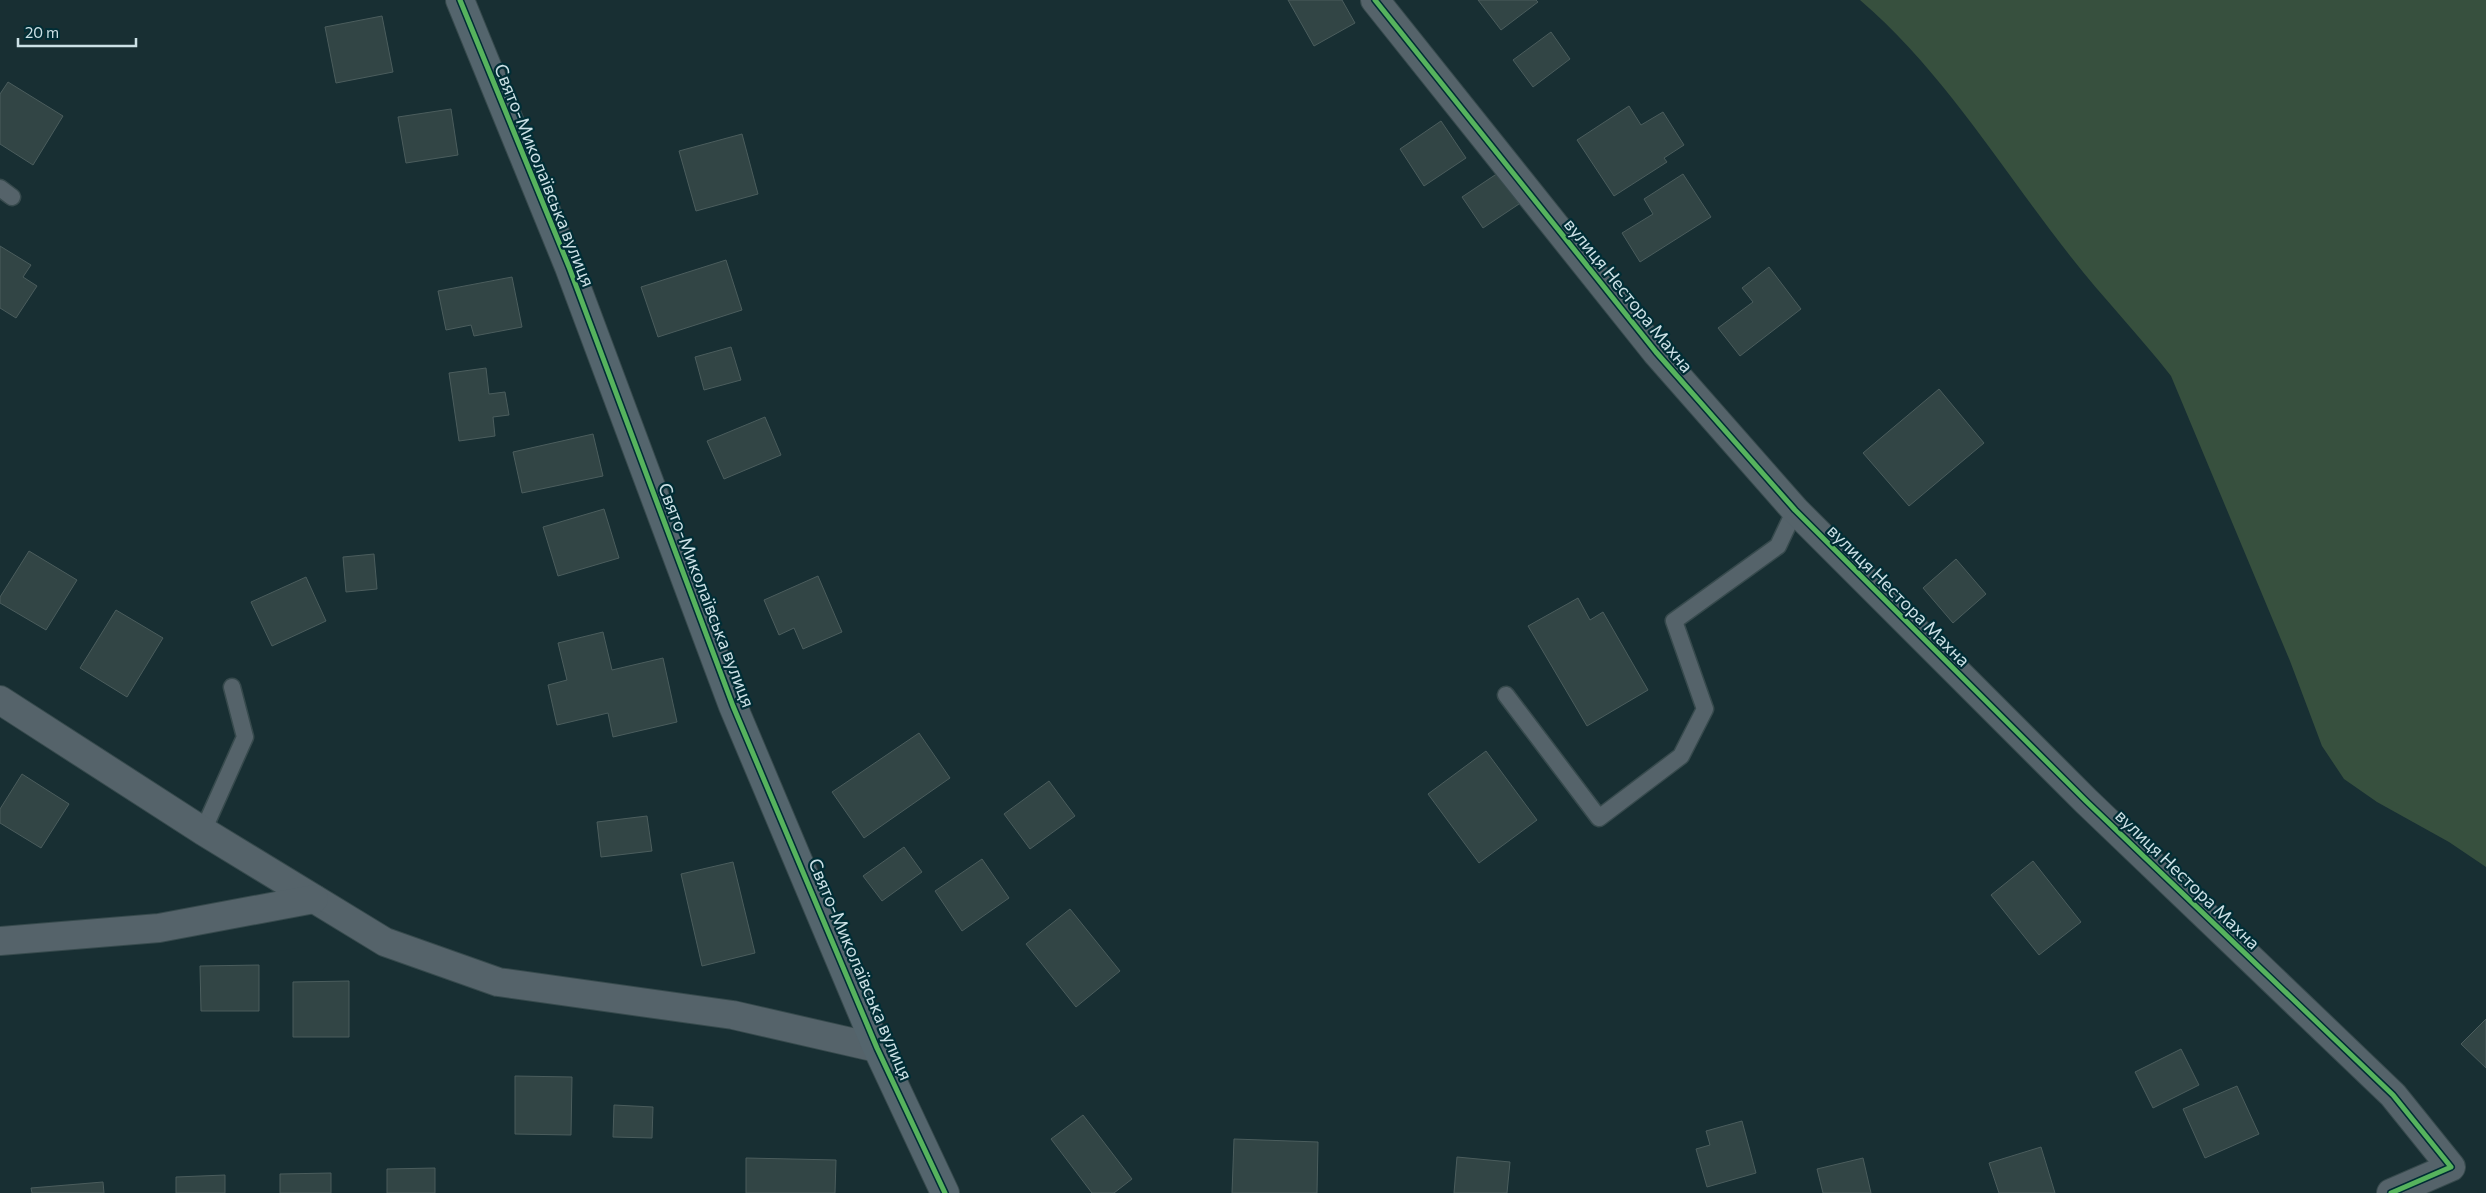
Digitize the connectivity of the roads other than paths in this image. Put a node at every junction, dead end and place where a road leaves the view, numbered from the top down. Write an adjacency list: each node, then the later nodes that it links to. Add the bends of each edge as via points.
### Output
1 (460, 0): 10 (street, Свято-Миколаївська вулиця, via 569,267 733,706)
2 (1375, 0): 3 (street, вулиця Нестора Махна, via 1656,352)
3 (1795, 510): 5 (lane, via 1778,546 1674,620 1704,709 1682,756 1599,818); 12 (street, вулиця Нестора Махна, via 2086,801 2393,1094 2451,1166)
4 (232, 687): 7 (lane, via 245,737)
5 (1506, 694)
6 (0, 700): 7 (street)
7 (203, 831): 8 (street)
8 (314, 899): 9 (street, via 160,928); 10 (street, via 385,942 498,982 733,1015)
9 (0, 941)
10 (878, 1048): 11 (street, Свято-Миколаївська вулиця)
11 (945, 1193)
12 (2391, 1193)

